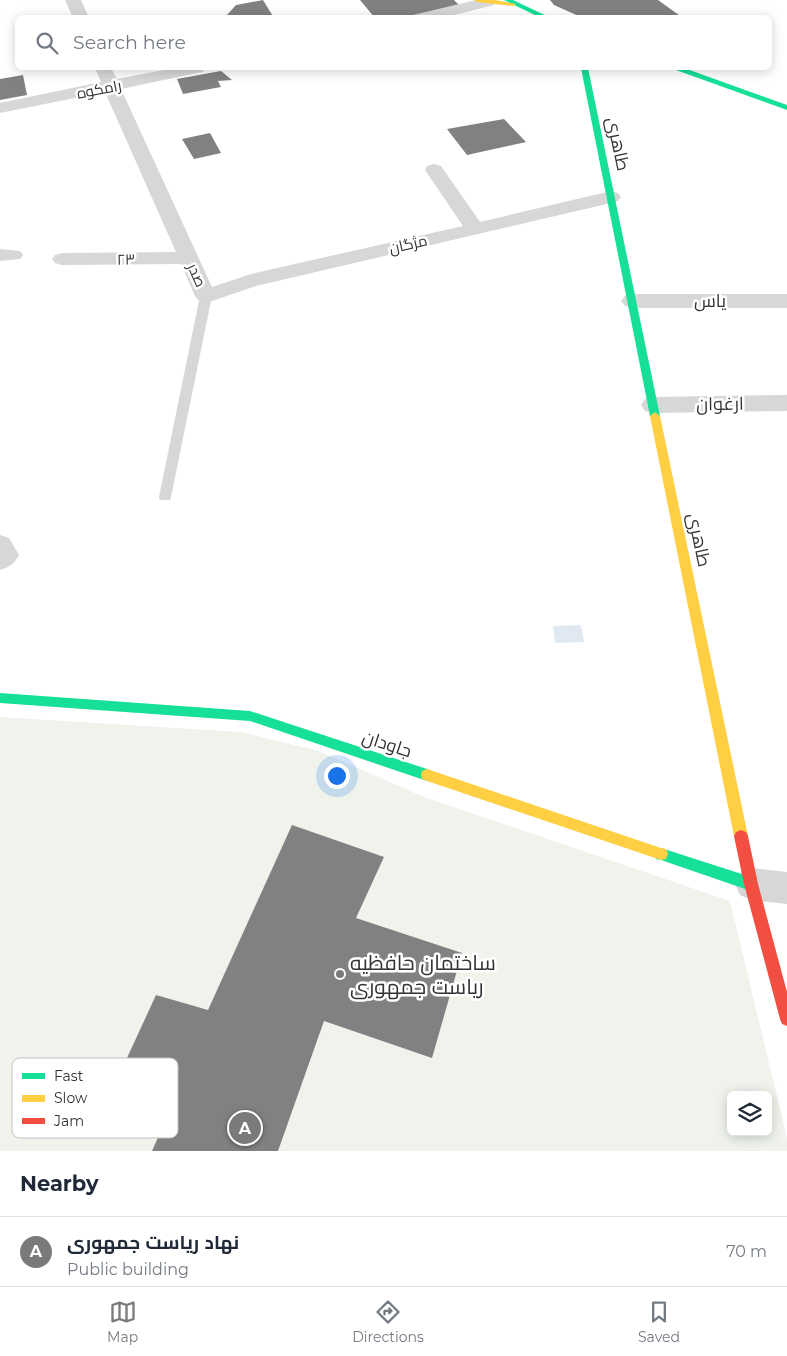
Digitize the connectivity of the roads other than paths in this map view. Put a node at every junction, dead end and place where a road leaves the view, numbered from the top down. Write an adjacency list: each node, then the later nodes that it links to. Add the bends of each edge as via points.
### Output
1 (73, 0): 3 (street)
2 (497, 2): 4 (street); 5 (street)
3 (80, 15)
4 (434, 15)
5 (538, 15)
6 (104, 70): 10 (street, صدر)
7 (188, 70): 10 (street, رامکوه)
8 (584, 70): 14 (street, طاهری)
9 (685, 70): 12 (street)
10 (112, 87): 11 (street, رامکوه); 16 (street, صدر)
11 (0, 108)
12 (787, 108)
13 (434, 170): 15 (street)
14 (611, 198): 15 (street, مژگان); 19 (street, طاهری)
15 (475, 229): 18 (street, مژگان, via 251,281)
16 (189, 258): 17 (street, ۲۳); 18 (street, صدر)
17 (62, 259)
18 (206, 296): 23 (lane, صدر)
19 (632, 301): 20 (street, یاس); 22 (street, طاهری)
20 (787, 301)
21 (787, 403): 22 (street, ارغوان)
22 (653, 405): 27 (street, طاهری)
23 (165, 497)
24 (0, 545): 25 (street, via 6,555)
25 (0, 560)
26 (0, 698): 27 (street, جاودان, via 250,716)
27 (751, 884): 28 (street); 29 (street, طاهری)
28 (787, 888)
29 (787, 1018)

